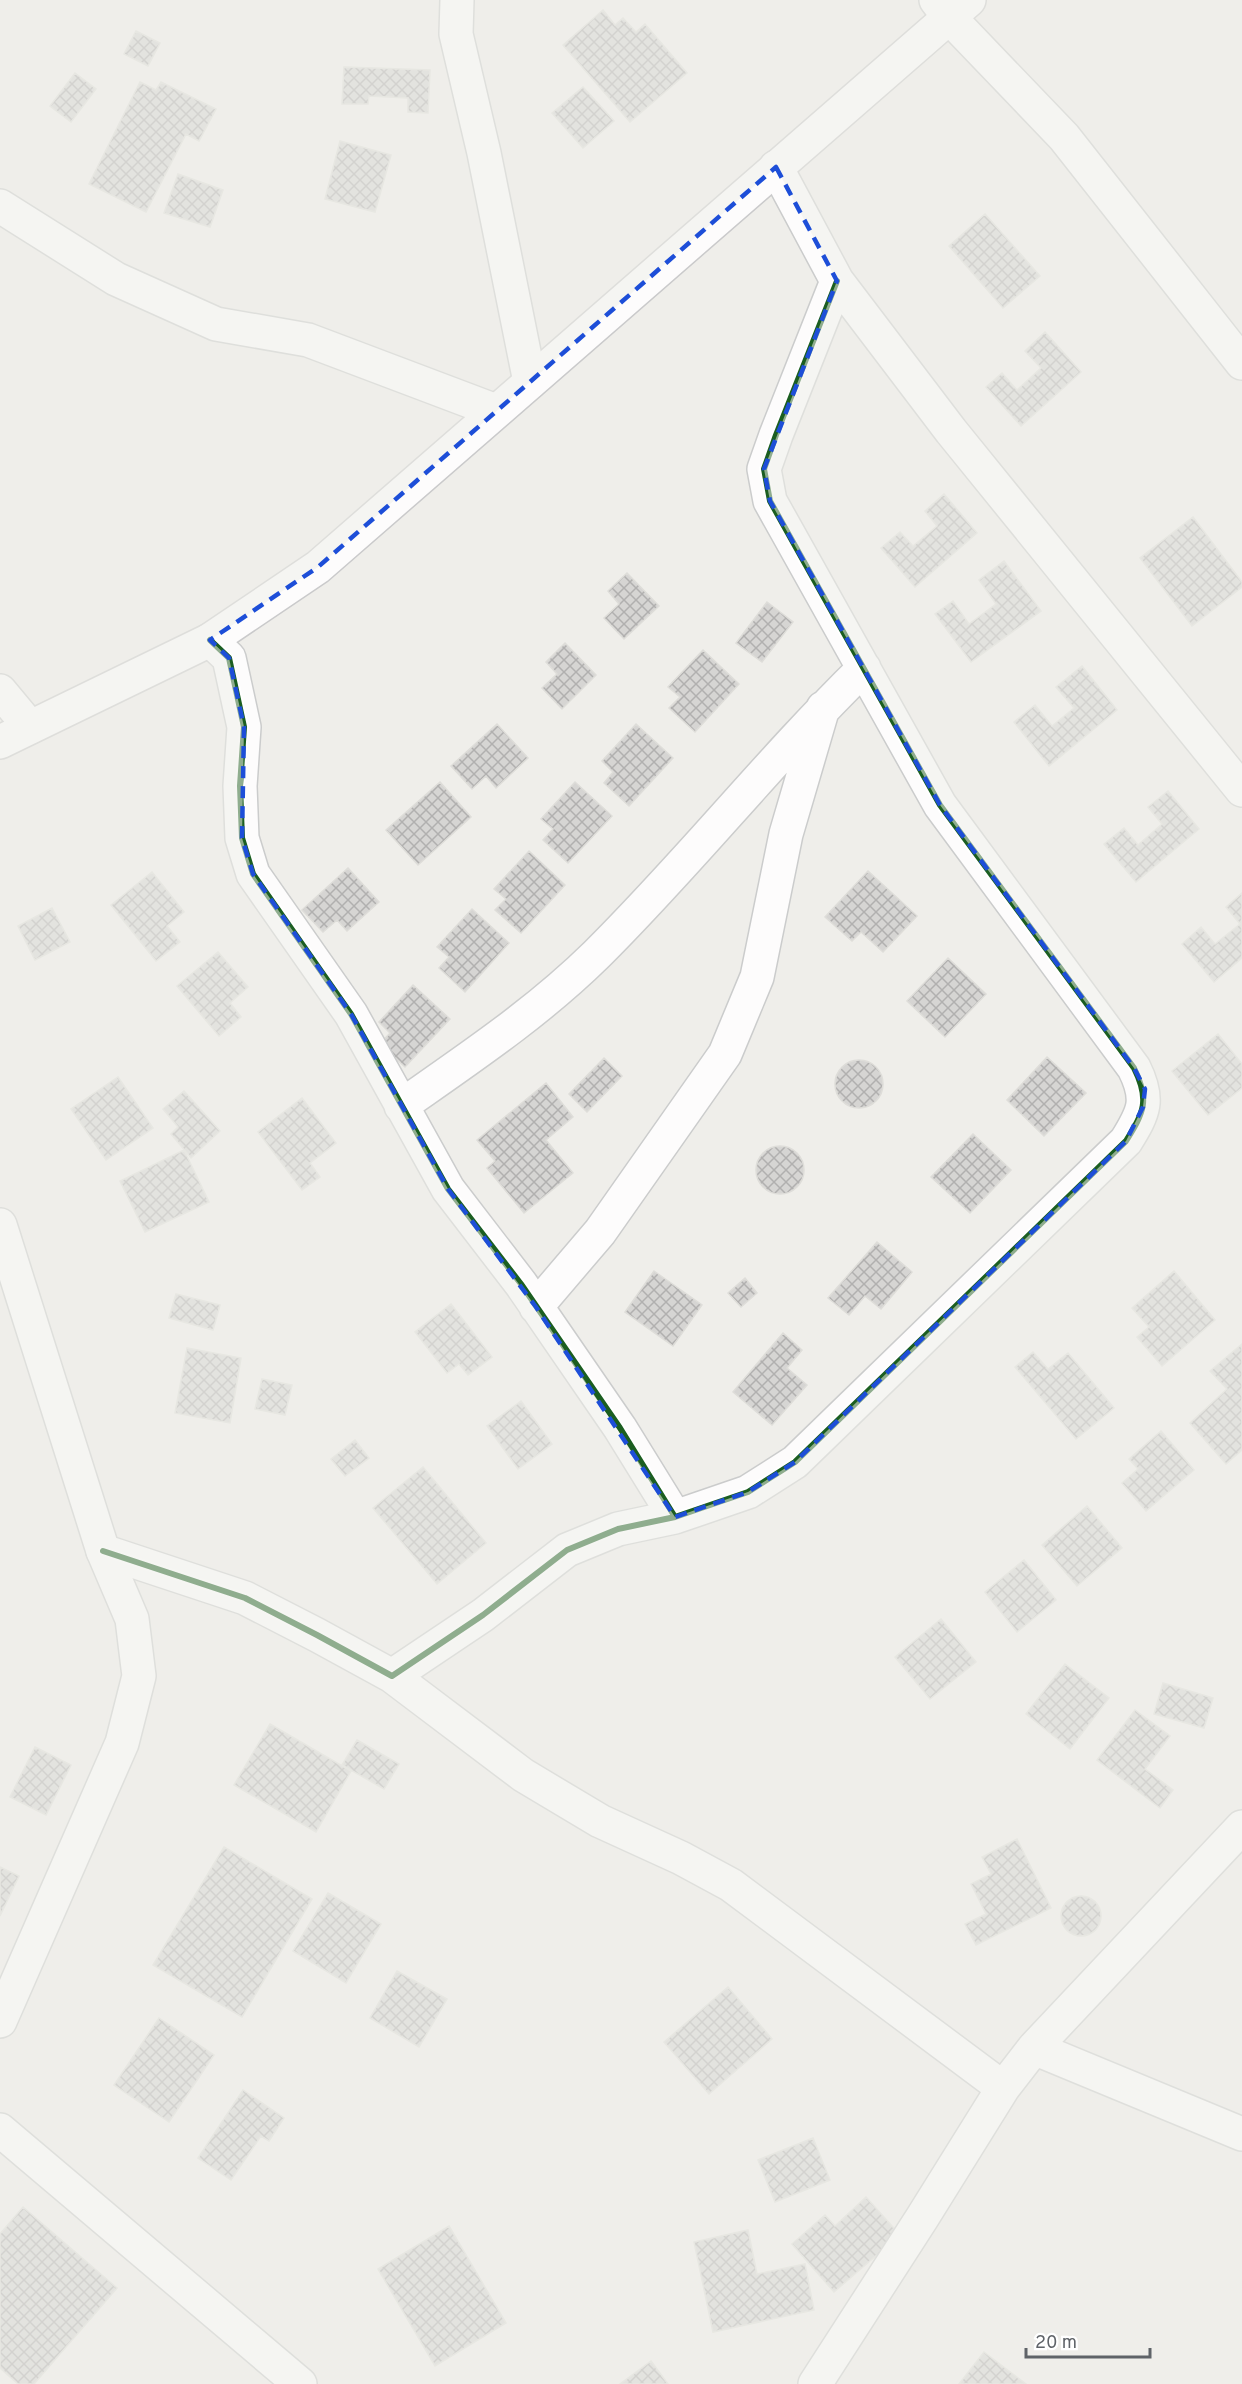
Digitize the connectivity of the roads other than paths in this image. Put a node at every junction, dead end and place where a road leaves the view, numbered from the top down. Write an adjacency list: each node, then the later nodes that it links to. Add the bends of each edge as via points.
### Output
1 (457, 0): 7 (street, via 456,34)
2 (951, 6): 3 (street); 6 (street, via 1064,137)
3 (776, 167): 5 (street); 7 (street)
4 (0, 206): 8 (street, via 117,279 216,324 308,340)
5 (837, 281): 10 (street, via 764,469 770,501); 15 (street, via 951,431)
6 (1242, 363)
7 (530, 382): 8 (street)
8 (496, 411): 9 (street, via 318,567)
9 (210, 640): 13 (street); 16 (street, via 229,658 244,727 242,838 253,874 351,1014)
10 (864, 669): 12 (street); 19 (street, via 940,805 1134,1068 1144,1089 1143,1107 1126,1141 795,1462 748,1492)
11 (0, 691): 13 (street)
12 (824, 708): 16 (street, via 711,835 594,956 504,1034); 18 (street, via 786,834 757,977 725,1054 600,1232)
13 (30, 727): 14 (street)
14 (0, 742)
15 (1242, 790)
16 (401, 1106): 18 (street, via 448,1189)
17 (0, 1225): 20 (street)
18 (536, 1307): 19 (street)
19 (675, 1516): 21 (street, via 618,1529 567,1550 483,1615)
20 (103, 1551): 21 (street, via 245,1598); 23 (street, via 132,1619 139,1676 122,1743)
21 (392, 1676): 25 (street, via 523,1774 600,1821 731,1886)
22 (1242, 1827): 24 (street)
23 (0, 2021)
24 (1034, 2048): 25 (street); 27 (street)
25 (1003, 2088): 29 (street)
26 (0, 2130): 28 (street)
27 (1242, 2134)
28 (300, 2384)
29 (815, 2384)

